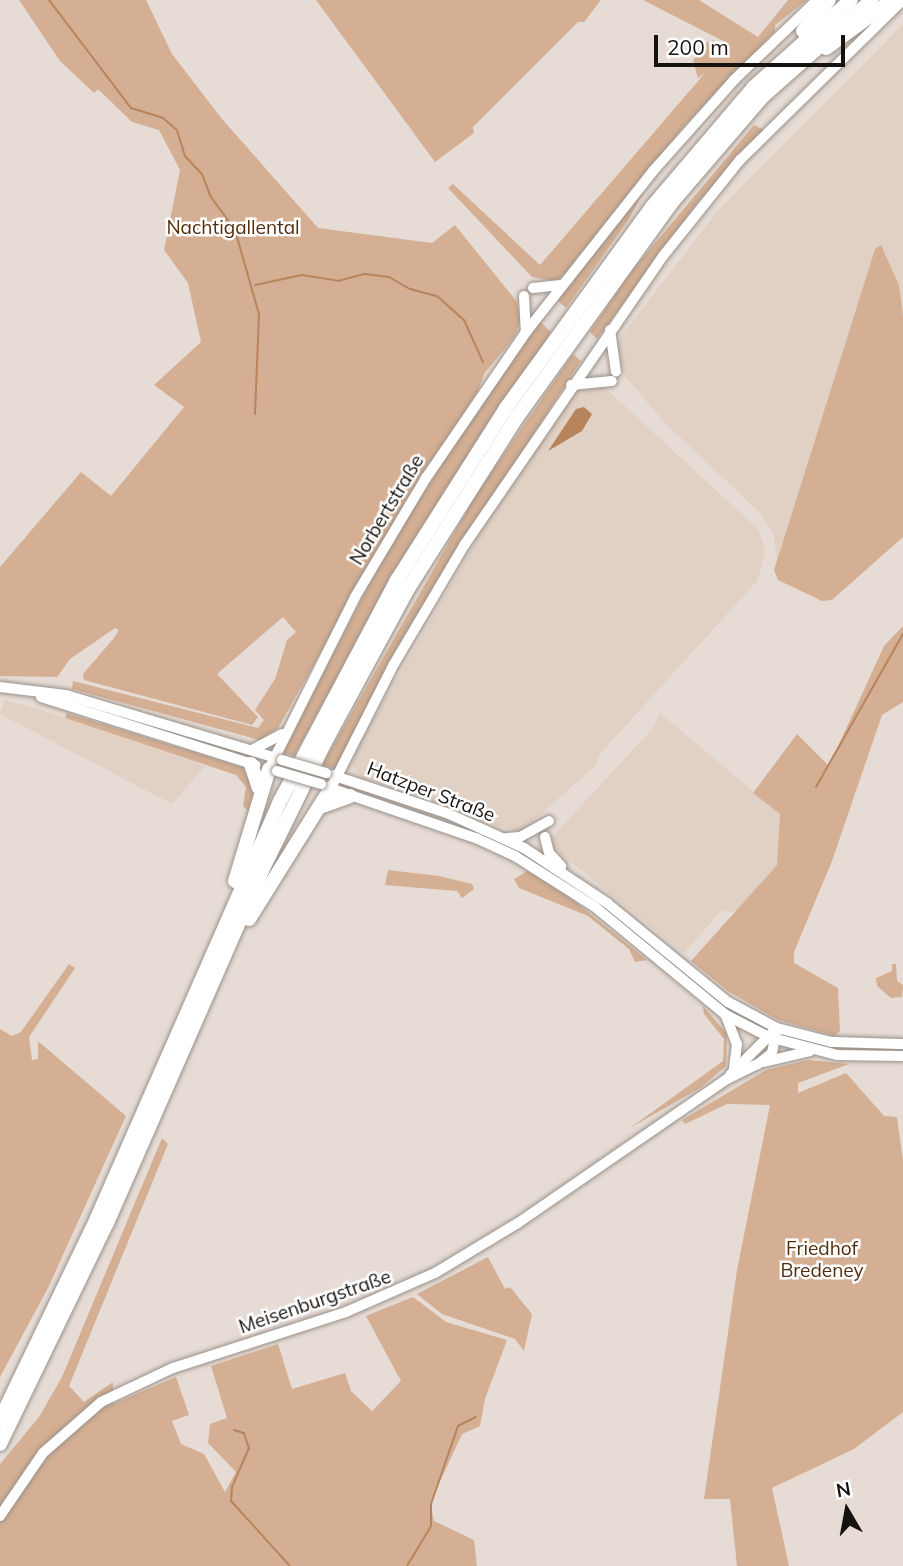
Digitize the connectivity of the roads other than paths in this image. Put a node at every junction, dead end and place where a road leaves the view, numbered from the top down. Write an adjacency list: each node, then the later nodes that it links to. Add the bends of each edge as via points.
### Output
1 (817, 0): 9 (main road, Norbertstraße, via 702,116)
2 (830, 0): 7 (highway)
3 (851, 0): 7 (highway)
4 (872, 0): 8 (highway)
5 (892, 0): 8 (highway)
6 (903, 1): 10 (main road, via 740,160)
7 (762, 78): 26 (highway, via 707,138 637,228 466,470 397,580 312,737)
8 (763, 96): 27 (highway, via 640,244 517,417 436,543 324,744)
9 (561, 285): 11 (main road, Norbertstraße); 11 (main road, via 528,292)
10 (610, 330): 12 (main road); 12 (main road, via 614,376)
11 (526, 332): 14 (main road, Norbertstraße, via 392,534)
12 (571, 385): 16 (main road, via 446,575)
13 (0, 687): 15 (main road, Hatzper Straße)
14 (282, 734): 15 (main road); 17 (main road, Norbertstraße)
15 (252, 757): 17 (main road, Hatzper Straße); 20 (highway, via 259,780)
16 (345, 758): 18 (main road); 19 (main road)
17 (276, 764): 18 (main road, Hatzper Straße, bridge); 20 (highway)
18 (328, 781): 19 (main road, Hatzper Straße); 21 (highway)
19 (353, 789): 21 (highway); 24 (main road, Hatzper Straße); 28 (main road, Hatzper Straße, via 524,861 595,907)
20 (258, 799): 26 (highway)
21 (320, 807): 27 (highway)
22 (549, 821): 24 (main road, via 520,837)
23 (545, 837): 25 (main road, via 549,853)
24 (501, 838): 25 (main road, Hatzper Straße)
25 (573, 878): 29 (main road, Hatzper Straße, via 694,977)
26 (220, 933): 35 (highway, via 97,1218)
27 (219, 969): 36 (highway, via 101,1236)
28 (726, 1015): 29 (main road, Hatzper Straße); 34 (main road, via 737,1044)
29 (774, 1035): 30 (main road); 31 (main road); 33 (main road, Meisenburgstraße, via 772,1053); 34 (main road, Meisenburgstraße)
30 (903, 1044)
31 (812, 1051): 32 (main road); 33 (main road)
32 (903, 1056)
33 (758, 1064): 34 (main road, Meisenburgstraße)
34 (730, 1075): 37 (main road, Meisenburgstraße, via 508,1229 409,1287 173,1368 102,1402 48,1447)
35 (0, 1420)
36 (0, 1444)
37 (0, 1516)

